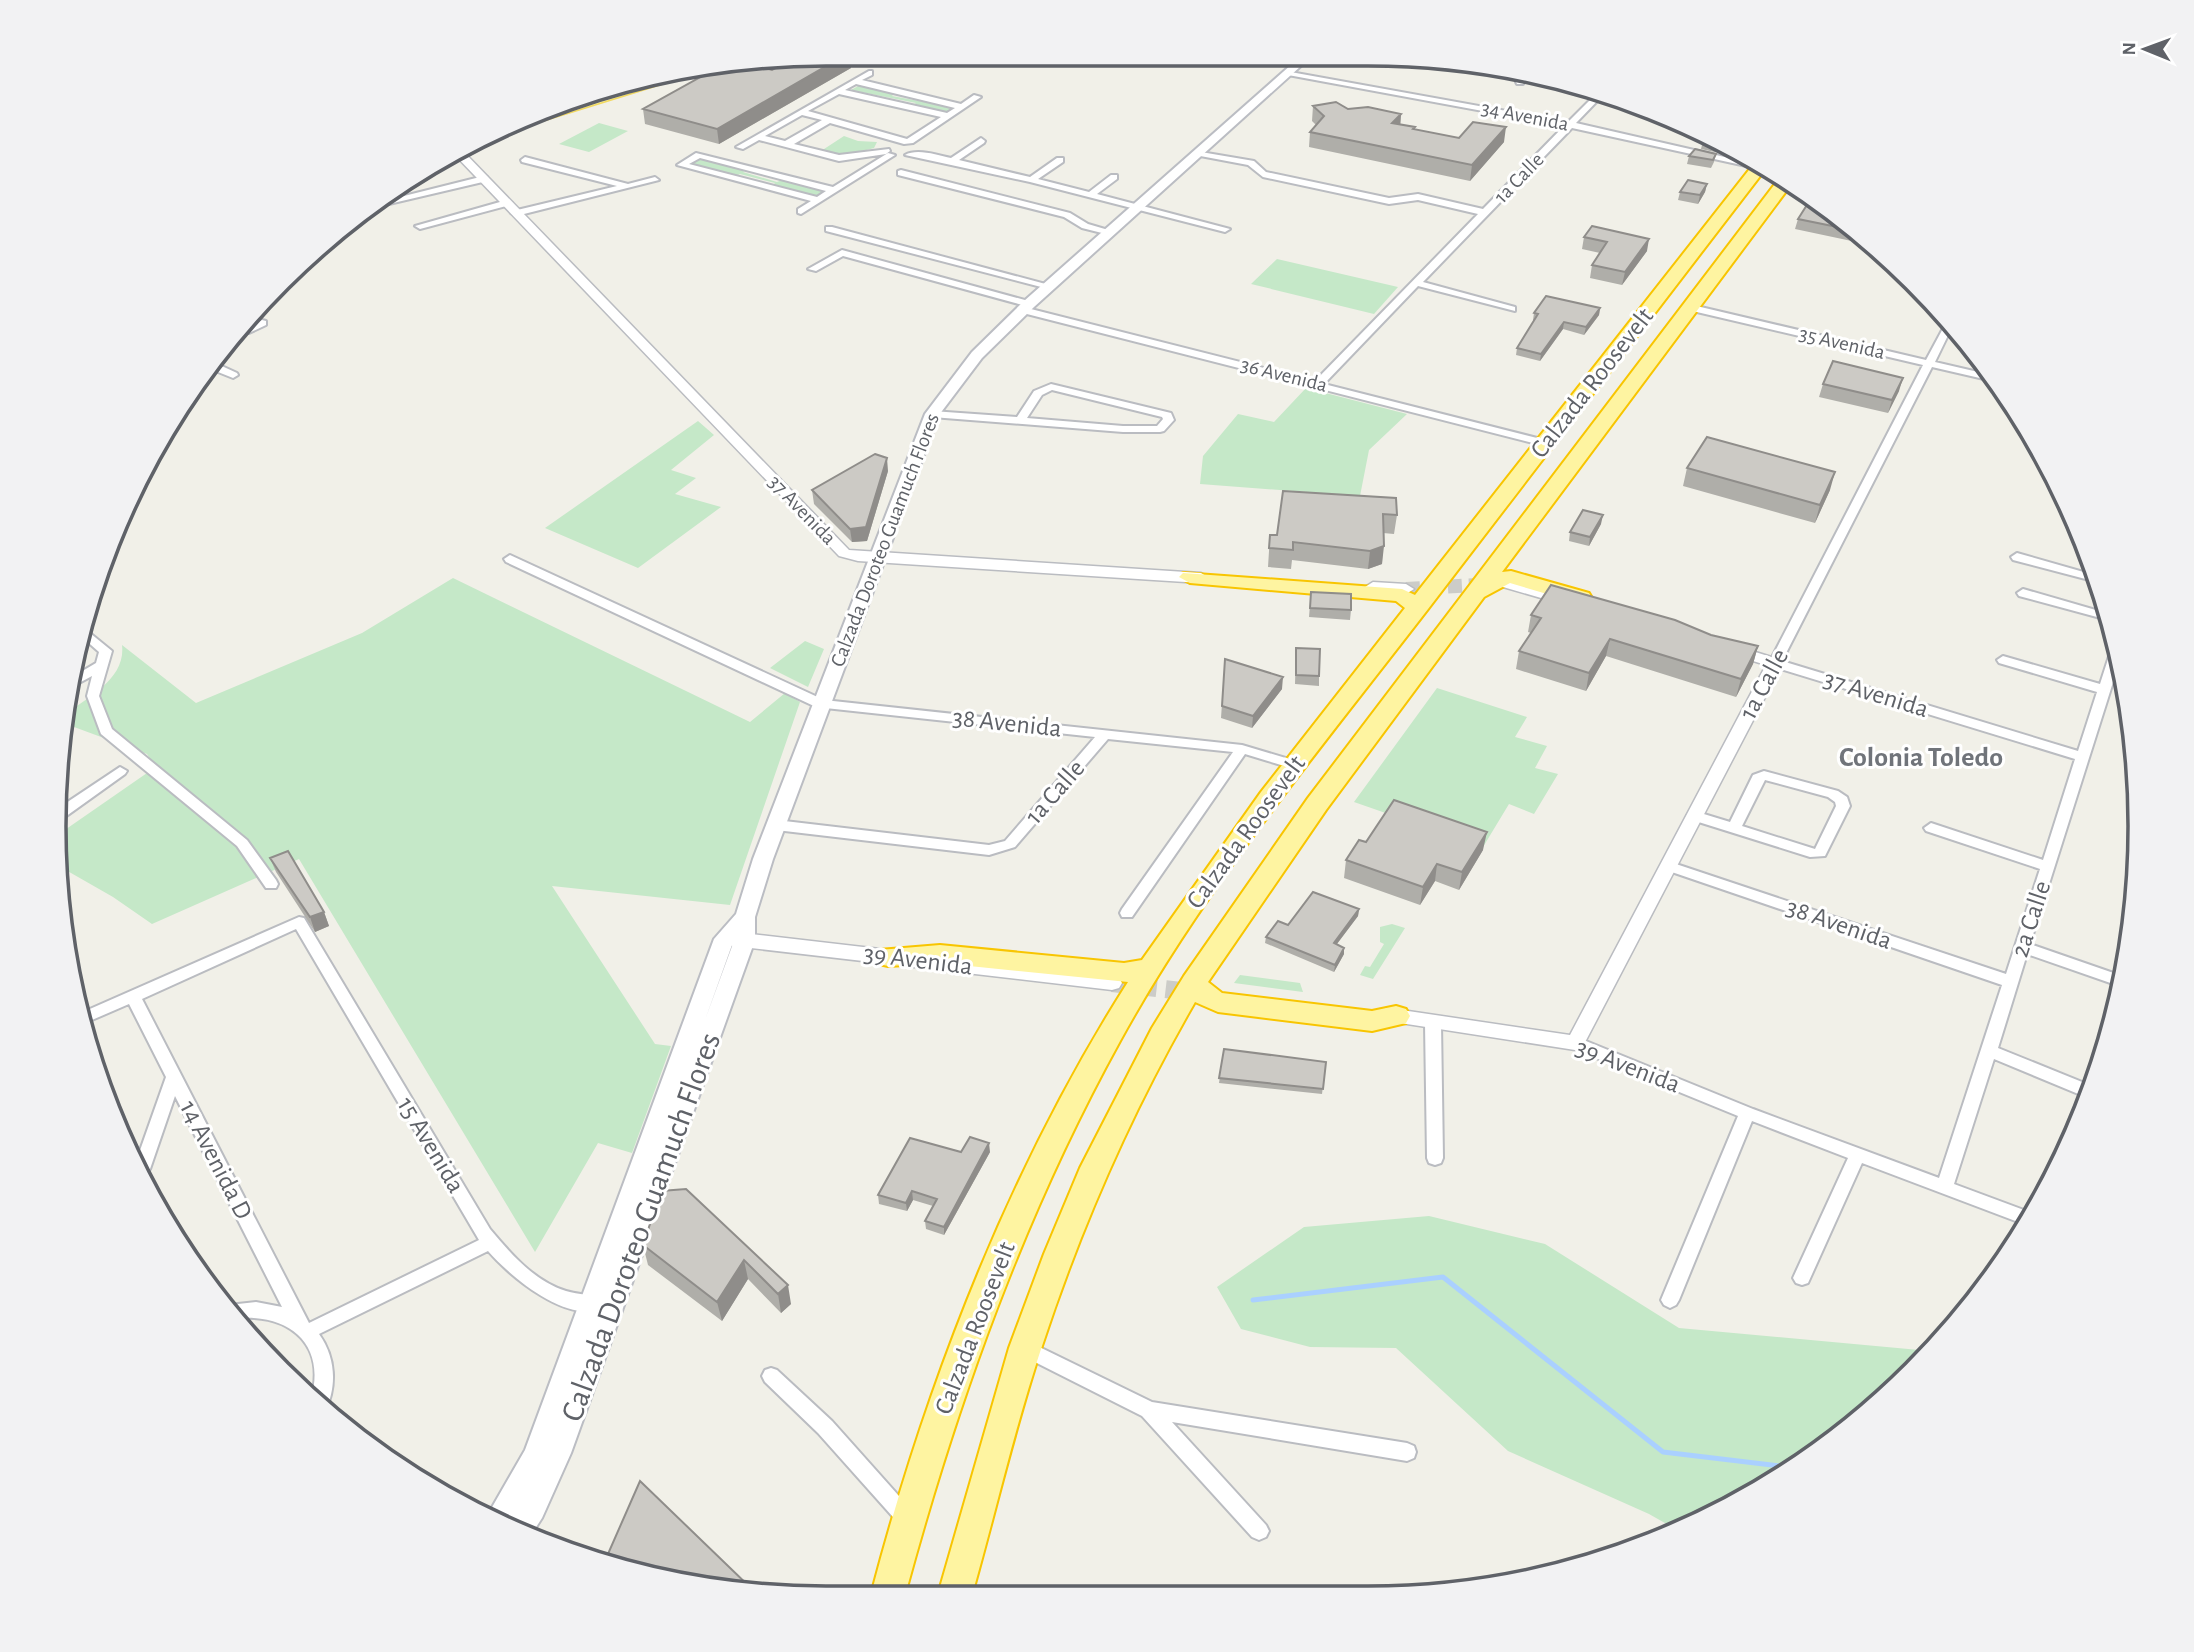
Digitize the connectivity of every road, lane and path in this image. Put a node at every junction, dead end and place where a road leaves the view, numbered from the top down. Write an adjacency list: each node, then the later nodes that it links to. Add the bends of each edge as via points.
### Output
1 (1296, 66): 3 (main road, Calzada Doroteo Guamuch Flores)
2 (869, 73): 4 (street)
3 (1288, 73): 12 (street, 34 Avenida); 20 (main road, Calzada Doroteo Guamuch Flores)
4 (854, 81): 5 (street); 8 (street)
5 (838, 91): 9 (street); 10 (street)
6 (977, 97): 8 (street)
7 (1594, 101): 12 (street, 1a Calle)
8 (963, 107): 10 (street)
9 (801, 112): 11 (street); 13 (street)
10 (949, 116): 14 (street)
11 (830, 119): 14 (street); 16 (street)
12 (1572, 125): 24 (street, 34 Avenida); 43 (street, 1a Calle)
13 (758, 137): 16 (street); 17 (street)
14 (907, 141): 18 (street); 19 (street, via 887,145)
15 (981, 141): 27 (street)
16 (788, 144): 19 (street, via 839,158)
17 (740, 147)
18 (920, 147): 21 (street); 22 (street)
19 (889, 153): 21 (street); 36 (street)
20 (1198, 153): 40 (main road, Calzada Doroteo Guamuch Flores); 43 (street, via 1251,163 1263,174 1387,201 1418,197)
21 (909, 155): 22 (street)
22 (929, 156): 27 (street)
23 (464, 158): 31 (street, 37 Avenida)
24 (1730, 158)
25 (525, 160): 34 (street)
26 (1060, 160): 33 (street)
27 (950, 163): 33 (street)
28 (1755, 172): 49 (highway, Calzada Roosevelt)
29 (901, 173): 47 (street, via 1067,215 1085,226)
30 (1114, 177): 37 (street)
31 (484, 179): 38 (street); 41 (street, 37 Avenida)
32 (655, 180): 34 (street)
33 (1031, 180): 37 (street)
34 (623, 188): 41 (street)
35 (1780, 188): 53 (highway, Calzada Roosevelt)
36 (832, 190): 39 (street); 39 (street, via 699,155 681,165)
37 (1089, 196): 40 (street)
38 (397, 199)
39 (817, 200): 42 (street)
40 (1137, 207): 46 (street); 47 (main road, Calzada Doroteo Guamuch Flores)
41 (512, 208): 44 (street); 67 (street, 37 Avenida, via 844,553)
42 (801, 211)
43 (1486, 213): 50 (street, 1a Calle)
44 (420, 226)
45 (829, 229): 51 (street)
46 (1226, 229)
47 (1110, 232): 51 (main road, Calzada Doroteo Guamuch Flores)
48 (813, 269): 52 (street, 36 Avenida, via 842,253)
49 (1676, 275): 53 (highway, via 1679,285 1671,298); 66 (highway, Calzada Roosevelt)
50 (1417, 283): 54 (street); 62 (street, 1a Calle)
51 (1048, 286): 52 (main road, Calzada Doroteo Guamuch Flores)
52 (1026, 307): 62 (street, 36 Avenida); 63 (main road, Calzada Doroteo Guamuch Flores, via 976,355)
53 (1688, 307): 58 (street, 35 Avenida); 65 (highway, Calzada Roosevelt)
54 (1511, 309)
55 (262, 323): 56 (street)
56 (252, 328)
57 (1945, 332): 58 (street, 1a Calle)
58 (1928, 363): 61 (street, 35 Avenida); 82 (street, 1a Calle)
59 (219, 369): 60 (street)
60 (233, 375)
61 (1979, 375)
62 (1319, 383): 66 (street, 36 Avenida)
63 (932, 414): 64 (street); 67 (main road, Calzada Doroteo Guamuch Flores)
64 (1020, 421): 64 (street, via 1147,430 1160,429 1169,420 1167,415 1051,387 1038,393)
65 (1591, 438): 66 (highway); 75 (highway, Calzada Roosevelt)
66 (1545, 443): 76 (highway, Calzada Roosevelt)
67 (877, 557): 71 (street, 37 Avenida); 87 (main road, Calzada Doroteo Guamuch Flores)
68 (2017, 557): 70 (street)
69 (510, 559): 87 (street, 38 Avenida)
70 (2085, 576)
71 (1190, 577): 73 (street, 37 Avenida); 76 (highway, via 1402,595)
72 (1508, 584): 77 (street)
73 (1406, 589)
74 (2023, 593): 78 (street)
75 (1472, 597): 77 (highway, via 1496,580 1511,577); 109 (highway, Calzada Roosevelt, via 1317,804)
76 (1418, 608): 91 (highway, Calzada Roosevelt)
77 (1602, 608)
78 (2097, 614)
79 (90, 637): 83 (street, via 106,651)
80 (1715, 645): 82 (street, 37 Avenida)
81 (2003, 660): 86 (street)
82 (1774, 663): 90 (street, 37 Avenida); 94 (street, 1a Calle)
83 (103, 664): 85 (street); 100 (street, via 93,696 106,731 242,843)
84 (2111, 670): 86 (street, 2a Calle)
85 (81, 678)
86 (2105, 690): 90 (street, 2a Calle)
87 (822, 699): 88 (street, 38 Avenida); 95 (main road, Calzada Doroteo Guamuch Flores)
88 (1106, 733): 89 (street, 38 Avenida); 95 (street, 1a Calle, via 1001,849)
89 (1242, 749): 91 (street, 38 Avenida); 101 (street)
90 (2084, 757): 99 (street, 2a Calle)
91 (1294, 765): 105 (highway, Calzada Roosevelt)
92 (120, 771): 93 (street)
93 (67, 809)
94 (1694, 816): 96 (street); 98 (street, 1a Calle)
95 (776, 825): 102 (main road, Calzada Doroteo Guamuch Flores)
96 (1734, 828): 96 (street, via 1820,853 1842,800 1764,775 1758,778)
97 (1931, 828): 99 (street)
98 (1668, 866): 107 (street, 38 Avenida); 114 (street, 1a Calle)
99 (2048, 867): 103 (street, 2a Calle)
100 (271, 884)
101 (1128, 913)
102 (738, 932): 104 (street, 39 Avenida); 127 (main road, Calzada Doroteo Guamuch Flores)
103 (2022, 947): 106 (street); 107 (street, 2a Calle)
104 (888, 957): 105 (highway, via 940,954 1124,973); 108 (street, 39 Avenida)
105 (1150, 968): 136 (highway, Calzada Roosevelt, via 1070,1108 1026,1198 975,1322)
106 (2112, 978)
107 (2011, 982): 115 (street, 2a Calle)
108 (1112, 984)
109 (1200, 989): 112 (highway, via 1218,1002 1371,1021); 130 (highway, Calzada Roosevelt, via 1133,1090 1095,1168)
110 (133, 997): 111 (street); 116 (street, 14 Avenida D); 124 (street, 15 Avenida, via 299,922)
111 (90, 1015)
112 (1396, 1016): 113 (street, 39 Avenida)
113 (1433, 1023): 114 (street, 39 Avenida); 120 (street)
114 (1575, 1043): 118 (street, 39 Avenida)
115 (1990, 1051): 117 (street); 122 (street, 2a Calle)
116 (174, 1077): 121 (street); 129 (street, 14 Avenida D)
117 (2080, 1088)
118 (1746, 1113): 119 (street, 39 Avenida); 126 (street)
119 (1857, 1155): 122 (street, 39 Avenida); 125 (street)
120 (1435, 1158)
121 (145, 1161)
122 (1944, 1187): 123 (street, 39 Avenida)
123 (2020, 1216)
124 (491, 1242): 127 (street, 15 Avenida, via 536,1288); 129 (street)
125 (1802, 1278)
126 (1670, 1300)
127 (603, 1304): 135 (main road, Calzada Doroteo Guamuch Flores, via 536,1455); 137 (main road, Calzada Doroteo Guamuch Flores, via 558,1453)
128 (242, 1311): 129 (street, via 273,1312)
129 (303, 1327): 132 (street, 14 Avenida D, via 322,1352 326,1376)
130 (1024, 1348): 133 (street); 139 (highway, Calzada Roosevelt)
131 (771, 1376): 136 (street, via 825,1427)
132 (321, 1394)
133 (1149, 1410): 134 (street); 138 (street)
134 (1407, 1452)
135 (503, 1513)
136 (909, 1521): 140 (highway, Calzada Roosevelt)
137 (524, 1523)
138 (1259, 1531)
139 (964, 1556): 141 (highway, Calzada Roosevelt); 142 (street)
140 (890, 1586)
141 (958, 1586)
142 (962, 1586)

